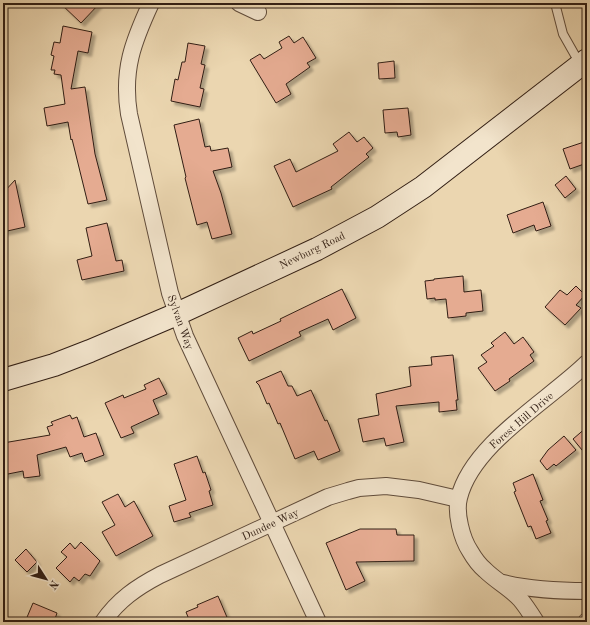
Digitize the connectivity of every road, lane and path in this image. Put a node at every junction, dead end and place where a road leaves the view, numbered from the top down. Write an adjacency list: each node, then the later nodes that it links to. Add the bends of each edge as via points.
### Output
1 (151, 3): 6 (street, Sylvan Way, via 131,52 126,81 127,98)
2 (239, 3): 4 (street)
3 (555, 3): 5 (lane, via 563,34)
4 (258, 12)
5 (584, 63): 6 (main road, Newburg Road, via 423,187 377,217 317,249)
6 (177, 314): 8 (main road, Newburg Road, via 90,352); 10 (street, Sylvan Way)
7 (587, 363): 9 (street, Forest Hill Drive, via 497,438 472,469)
8 (3, 380)
9 (458, 499): 10 (street, Dundee Way, via 402,488 359,488 328,497); 11 (street, Forest Hill Drive, via 461,528 468,548 485,570)
10 (271, 524): 13 (street, Dundee Way, via 142,584 125,596); 14 (street, Sylvan Way)
11 (501, 583): 12 (street, via 548,590); 15 (street, Forest Hill Drive, via 520,599)
12 (587, 591)
13 (103, 622)
14 (318, 622)
15 (536, 622)

